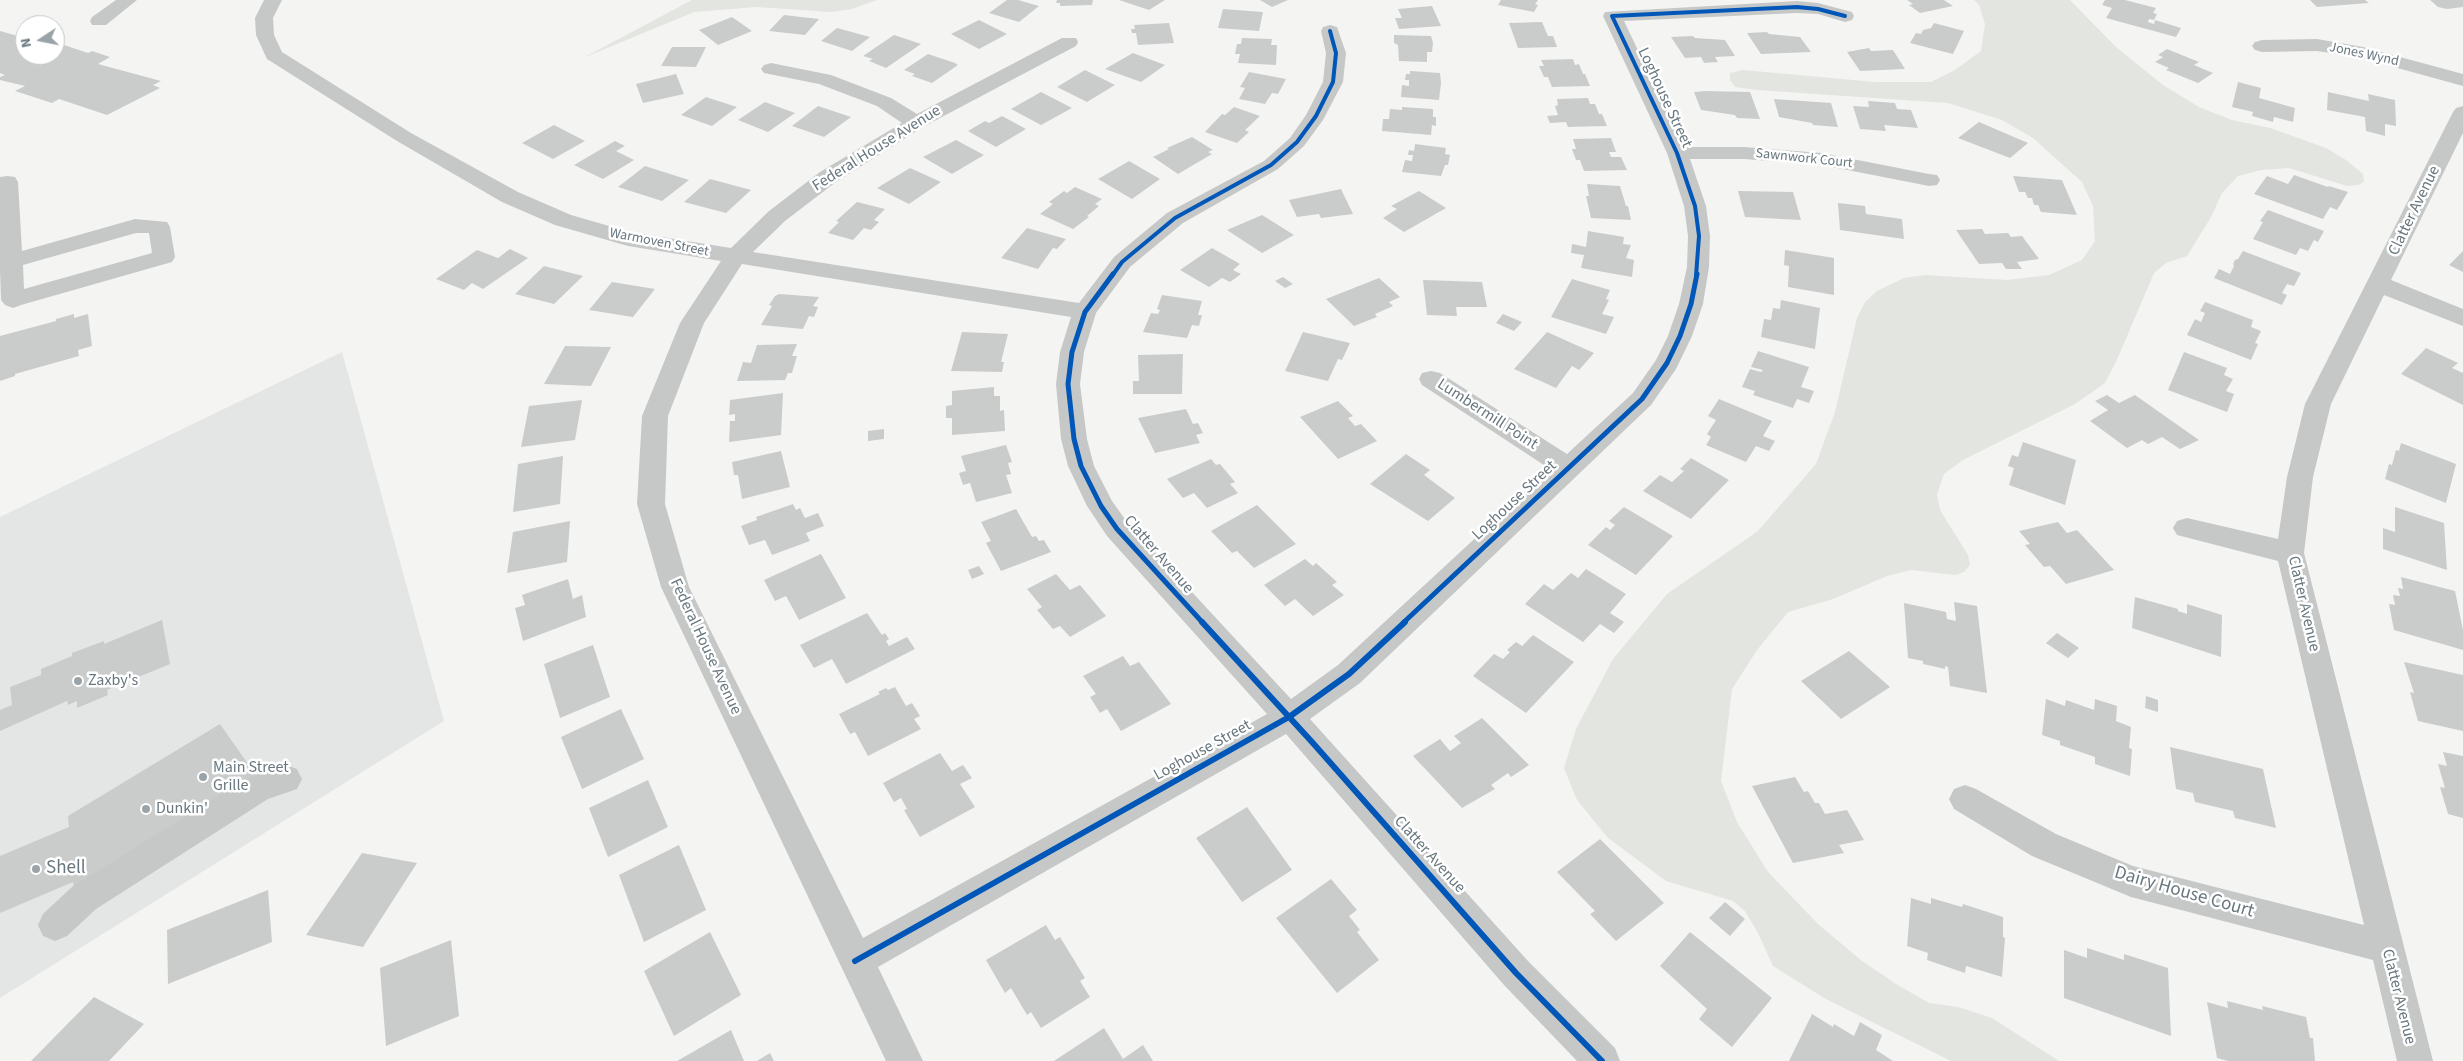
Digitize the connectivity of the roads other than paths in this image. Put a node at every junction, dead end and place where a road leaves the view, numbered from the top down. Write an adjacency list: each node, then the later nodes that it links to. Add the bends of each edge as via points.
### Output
1 (128, 0): 4 (street)
2 (273, 0): 15 (street, Warmoven Street, via 264,18 266,35 274,55 404,137 510,197 563,220 628,239)
3 (1845, 16): 12 (street, Loghouse Street, via 1797,7 1612,16)
4 (99, 21)
5 (1330, 31): 18 (street, Clatter Avenue, via 1336,53 1333,82 1316,116 1297,142 1271,165 1175,218 1122,262)
6 (1069, 42): 11 (street, Federal House Avenue)
7 (2262, 46): 9 (street, Jones Wynd, via 2317,45 2363,53)
8 (771, 69): 11 (street, via 824,79 884,102)
9 (2463, 80)
10 (2463, 112): 17 (street, Clatter Avenue)
11 (916, 123): 15 (street, Federal House Avenue, via 828,177 777,216)
12 (1677, 153): 13 (street, Sawnwork Court, via 1822,159); 21 (street, Loghouse Street, via 1695,206 1699,236 1698,266 1691,304 1680,336 1667,363 1642,399)
13 (1929, 180)
14 (0, 184): 16 (street, via 6,182)
15 (735, 257): 18 (street, Warmoven Street); 29 (street, Federal House Avenue, via 692,323 656,416 651,504 675,588)
16 (11, 261): 16 (street, via 14,300 164,257 159,227 135,226)
17 (2379, 284): 19 (street); 23 (street, Clatter Avenue, via 2318,404 2300,477)
18 (1085, 312): 24 (street, Clatter Avenue, via 1072,352 1068,402 1082,466 1101,506 1124,536)
19 (2463, 318)
20 (1431, 379): 21 (street, Lumbermill Point)
21 (1568, 468): 24 (street, Loghouse Street, via 1349,674)
22 (2187, 528): 23 (street)
23 (2290, 553): 28 (street, Clatter Avenue)
24 (1289, 717): 29 (street, Loghouse Street); 31 (street, Clatter Avenue, via 1516,973)
25 (286, 778): 27 (street, via 258,788 84,898)
26 (1965, 799): 28 (street, Dairy House Court, via 2044,845 2131,881)
27 (55, 925)
28 (2385, 947): 32 (street, Clatter Avenue)
29 (855, 961): 30 (street, Federal House Avenue)
30 (905, 1061)
31 (1602, 1061)
32 (2415, 1061)

